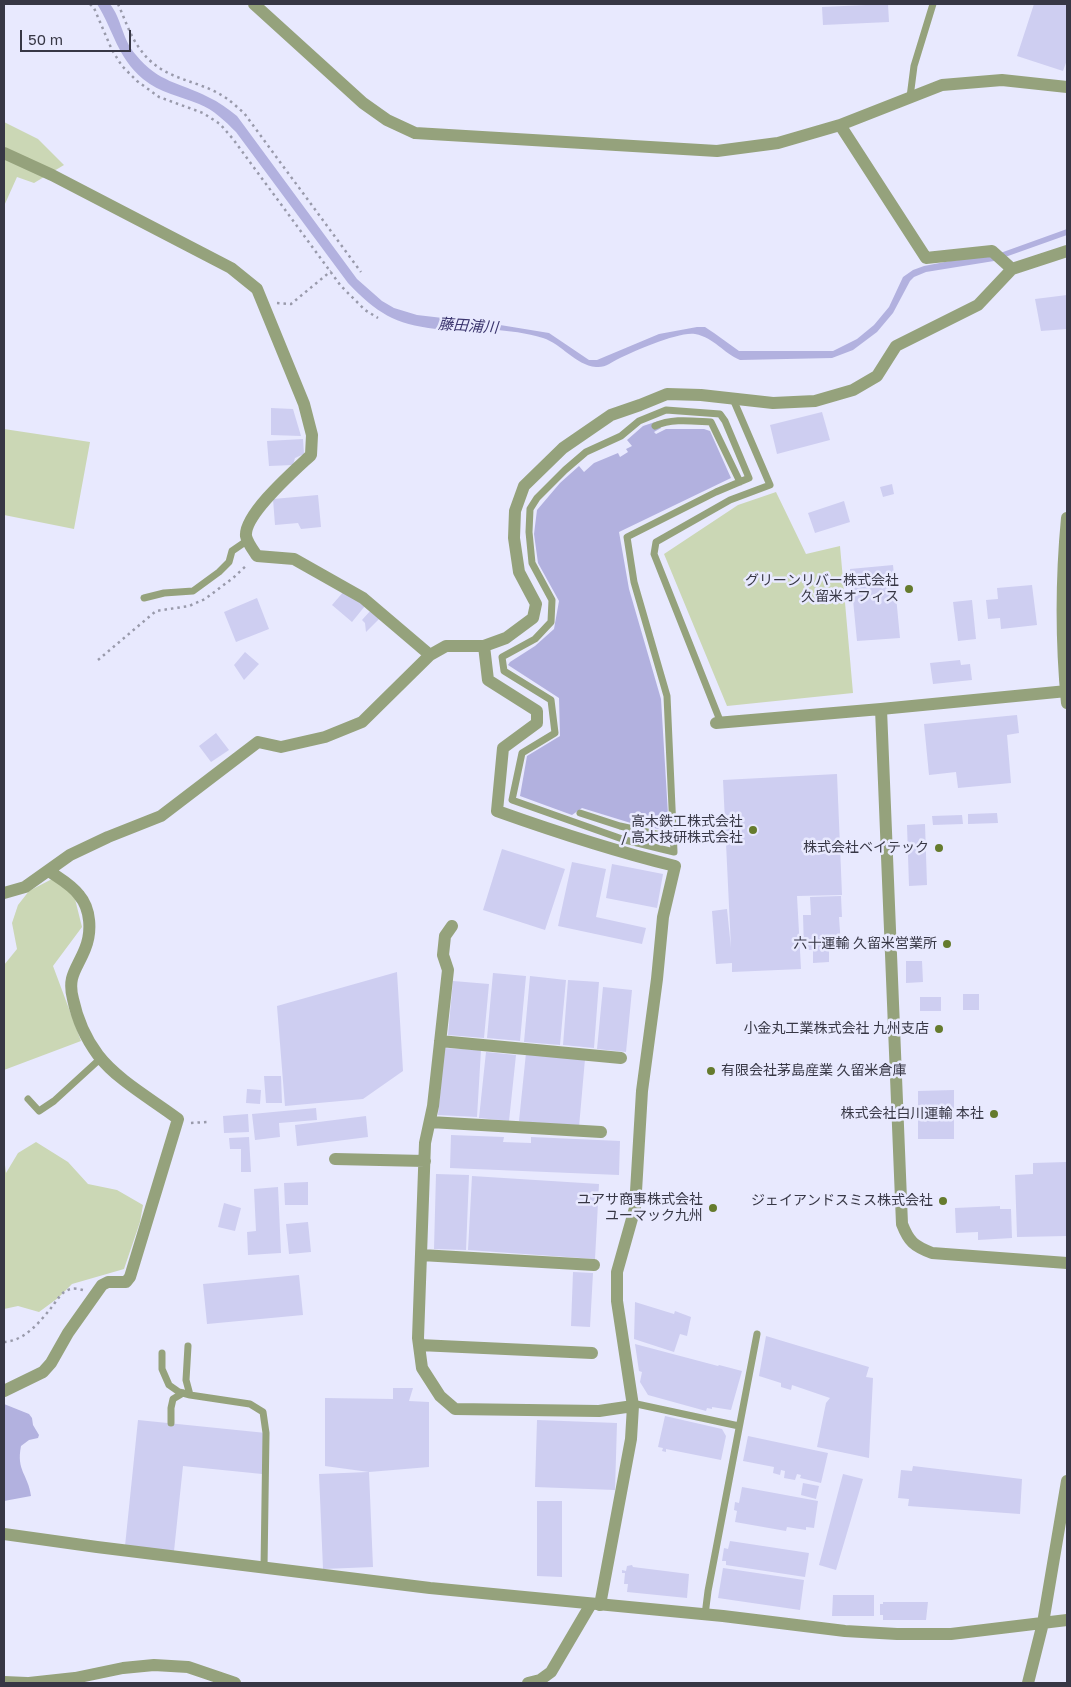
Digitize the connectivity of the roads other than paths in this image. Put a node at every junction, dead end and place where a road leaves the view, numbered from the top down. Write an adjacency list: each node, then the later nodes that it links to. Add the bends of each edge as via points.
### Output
1 (254, 4): 5 (street, via 363,103 387,120 415,133 717,151 778,143)
2 (933, 4): 4 (lane, via 914,66)
3 (1067, 87): 4 (street, via 1002,80 942,85)
4 (910, 97): 5 (street)
5 (840, 124): 8 (street, via 926,258 992,251)
6 (4, 153): 13 (street, via 231,268 257,289 304,404 312,435 311,455 271,493 247,524)
7 (1067, 251): 8 (street)
8 (1008, 265): 9 (street, via 978,305 896,346 878,376 853,390 815,401 773,403)
9 (732, 399): 15 (street, via 667,394 611,415 563,448 524,486 515,511 514,538 519,572 536,604 533,618 506,638); 19 (lane, via 770,485 730,500 656,542 654,554)
10 (655, 426): 11 (lane, via 675,421 711,422)
11 (740, 482): 21 (lane, via 627,537 634,582 667,696); 21 (lane, via 749,478 720,414 666,410 639,421 621,436 586,452 537,498 530,509 532,563 552,600 550,622 534,638 502,657 504,672 551,700 555,733 522,753 512,800 625,840 674,852)
12 (1067, 518): 17 (street, via 1061,621)
13 (248, 540): 14 (lane, via 232,551 229,562 219,572 193,591); 16 (street, via 257,556 294,559 363,598)
14 (144, 598)
15 (484, 646): 16 (street, via 446,646); 44 (street, via 488,680 537,711 537,723 503,748 497,811 624,854 675,866 663,917 642,1091 635,1208 618,1272 617,1301)
16 (430, 655): 22 (street, via 362,722 325,737 281,747 258,742 161,816 70,855)
17 (1067, 695): 18 (street)
18 (881, 709): 19 (street); 34 (street, via 902,1224 916,1247 932,1253)
19 (718, 723)
20 (580, 813): 21 (lane)
21 (674, 838)
22 (50, 871): 23 (street, via 25,887); 26 (street, via 80,895 88,912 90,929 86,948 71,978 72,998 83,1029)
23 (4, 893)
24 (452, 926): 25 (street, via 445,936 444,955 448,970)
25 (440, 1041): 27 (street); 29 (street)
26 (101, 1058): 28 (lane, via 39,1111); 41 (street, via 178,1119 130,1278 126,1282 102,1285 43,1372)
27 (621, 1058)
28 (28, 1100)
29 (430, 1122): 30 (street); 32 (street)
30 (602, 1132)
31 (335, 1159): 32 (street)
32 (425, 1161): 33 (street)
33 (421, 1255): 35 (street); 37 (street)
34 (1067, 1262)
35 (594, 1265)
36 (757, 1334): 46 (lane)
37 (419, 1345): 40 (street); 44 (street, via 422,1368 440,1396 455,1409 599,1411)
38 (188, 1346): 43 (lane, via 186,1380)
39 (162, 1353): 42 (lane, via 162,1370 169,1385)
40 (592, 1353)
41 (4, 1391)
42 (183, 1393): 43 (lane); 45 (lane, via 173,1398)
43 (190, 1395): 49 (lane, via 250,1404 263,1412 266,1433)
44 (633, 1404): 46 (lane); 50 (street, via 631,1439)
45 (171, 1423)
46 (740, 1426): 51 (lane)
47 (1067, 1481): 53 (street)
48 (4, 1534): 49 (street)
49 (264, 1568): 50 (street)
50 (596, 1605): 51 (street); 57 (street, via 551,1672)
51 (705, 1615): 53 (street, via 897,1634 951,1634)
52 (1067, 1620): 53 (street)
53 (1043, 1623): 58 (street)
54 (4, 1682): 55 (street)
55 (28, 1683): 56 (street, via 154,1665 188,1667)
56 (235, 1683)
57 (528, 1683)
58 (1028, 1683)

